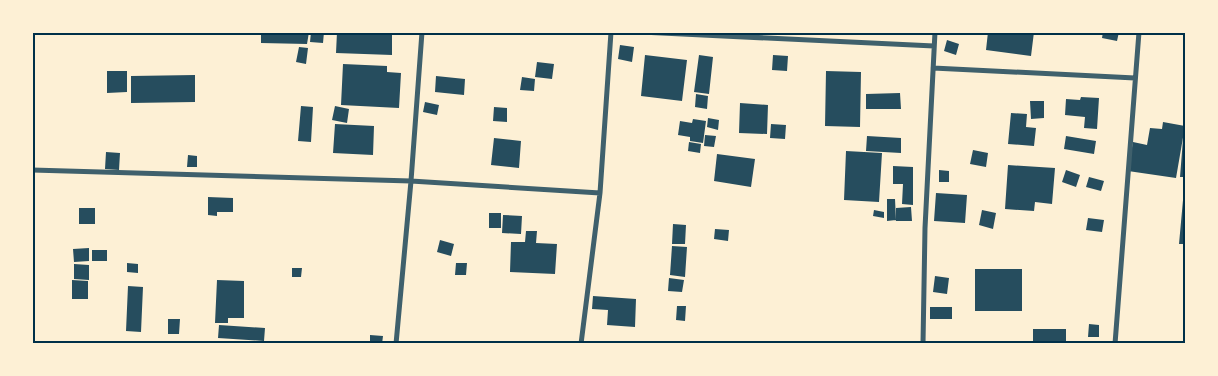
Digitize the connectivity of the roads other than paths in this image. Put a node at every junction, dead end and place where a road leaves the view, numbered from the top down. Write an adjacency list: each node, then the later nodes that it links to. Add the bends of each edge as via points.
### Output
1 (422, 32): 10 (street)
2 (611, 32): 11 (street)
3 (641, 32): 6 (street)
4 (935, 32): 6 (street)
5 (1139, 32): 8 (street)
6 (934, 46): 7 (street)
7 (933, 68): 8 (street); 14 (street)
8 (1135, 78): 15 (street)
9 (32, 170): 10 (street)
10 (411, 181): 11 (street); 12 (street)
11 (600, 193): 13 (street)
12 (396, 344)
13 (581, 344)
14 (923, 344)
15 (1115, 344)

